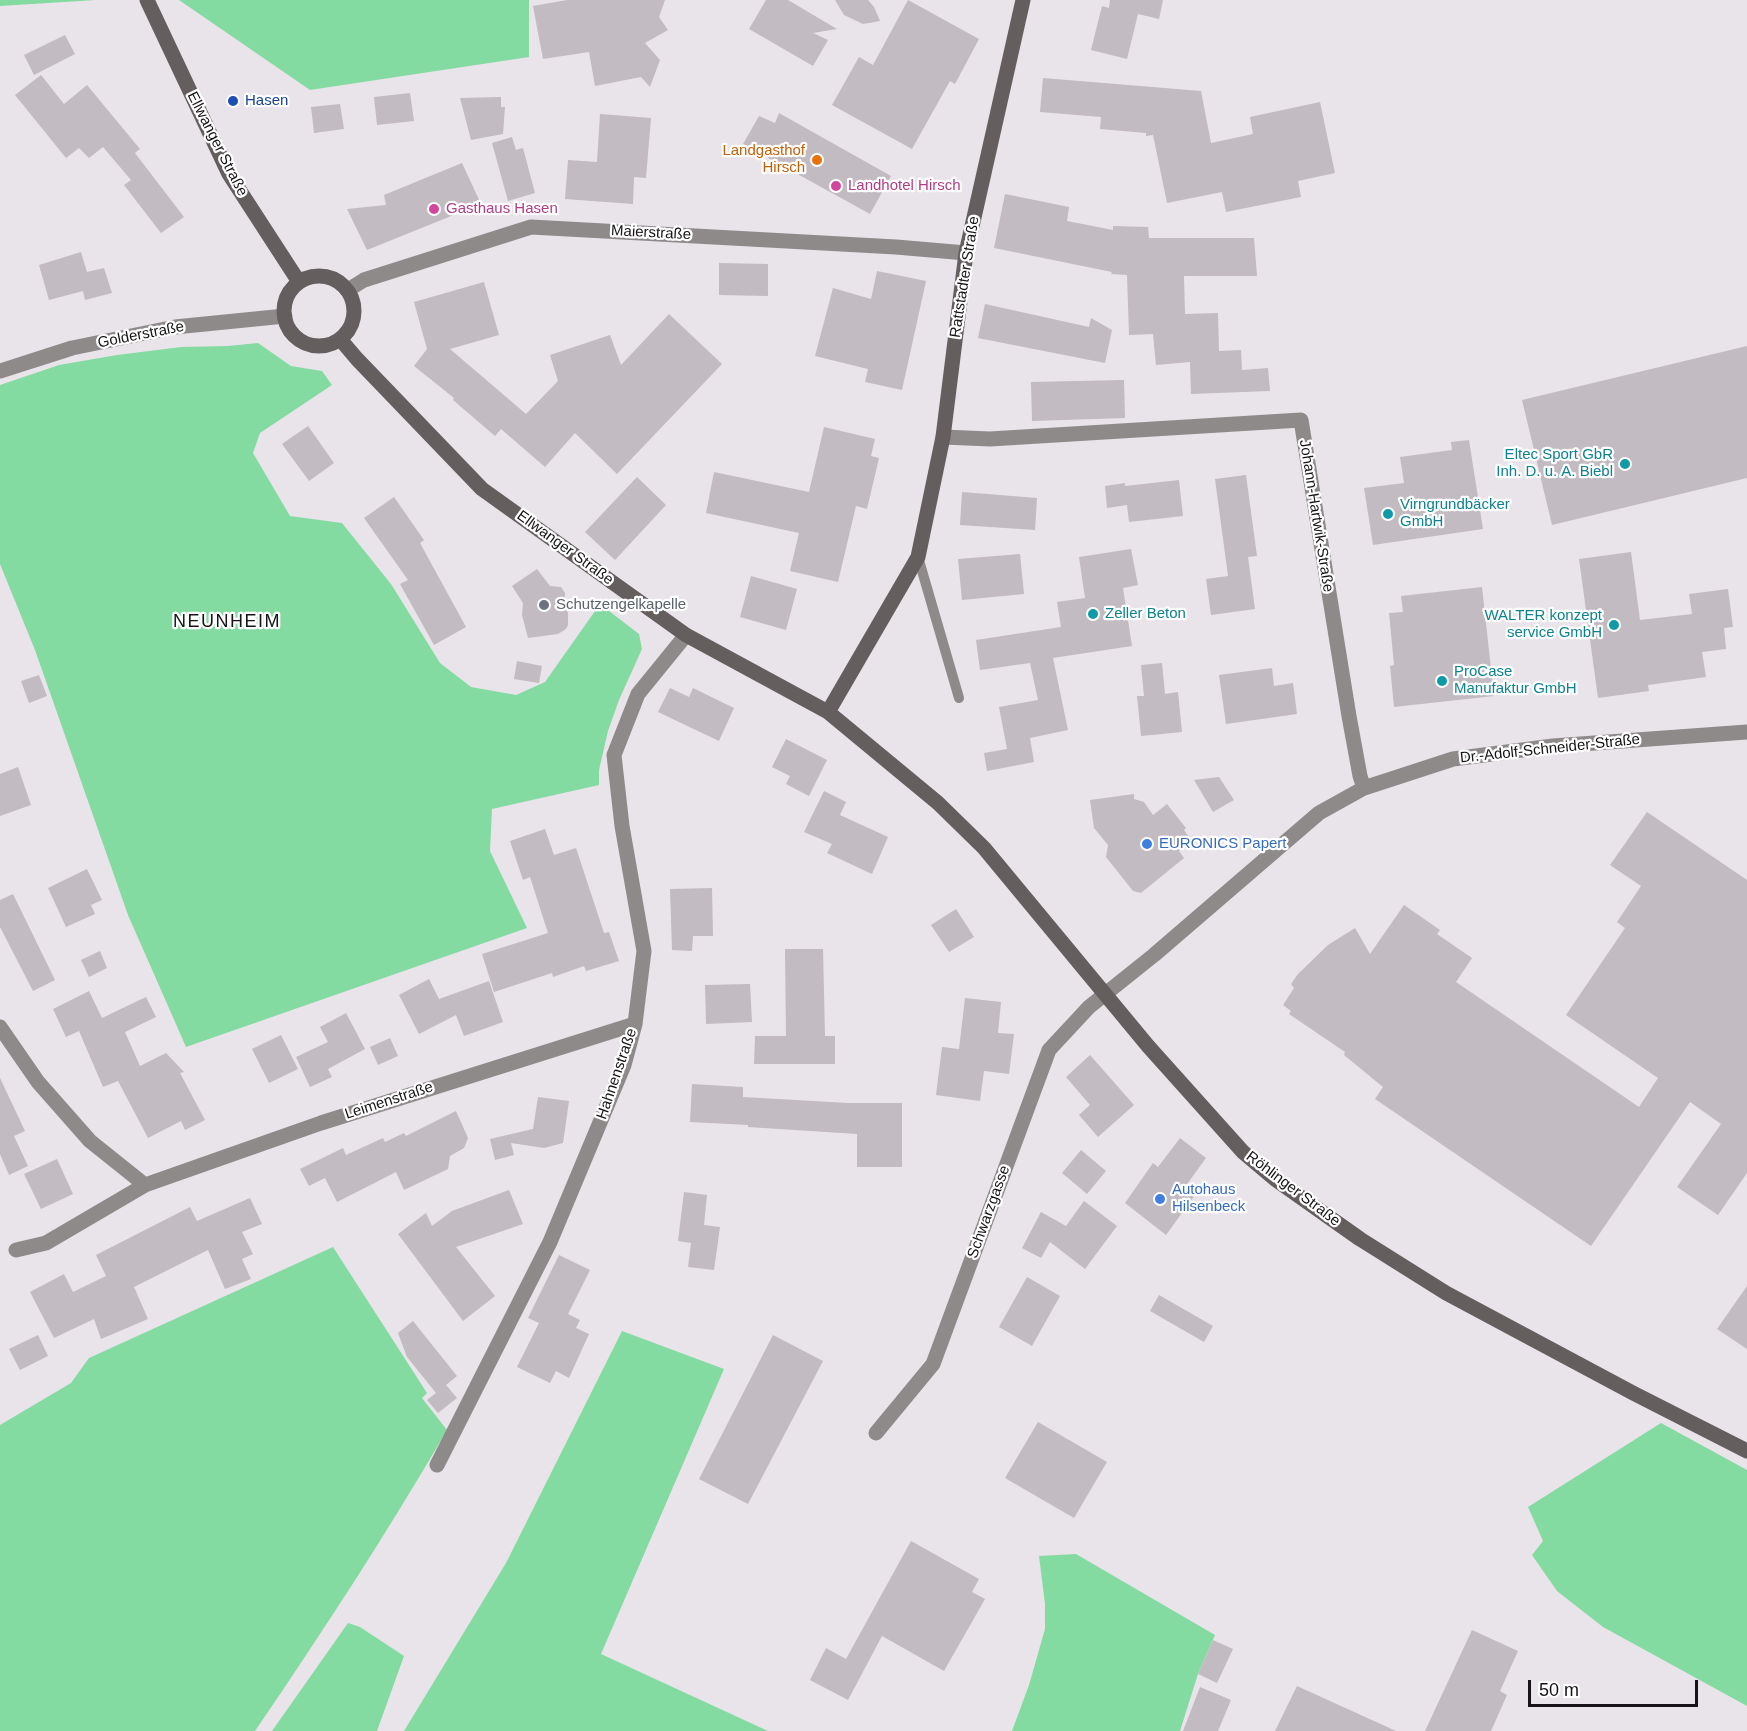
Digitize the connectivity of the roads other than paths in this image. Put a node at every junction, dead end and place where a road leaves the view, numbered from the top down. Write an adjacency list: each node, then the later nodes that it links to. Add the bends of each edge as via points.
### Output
1 (147, 0): 4 (street, Ellwanger Straße, via 230,174)
2 (1023, 0): 3 (street, Rattstadter Straße)
3 (966, 253): 5 (street, Maierstraße, via 531,227 364,280); 9 (street, Rattstadter Straße)
4 (299, 282): 5 (street, via 311,276 325,276); 6 (street, via 287,297)
5 (348, 290): 7 (street, via 354,316)
6 (285, 316): 7 (street, via 290,329 313,345 327,345); 8 (street, Golderstraße, via 175,327 72,348)
7 (340, 339): 11 (street, Ellwanger Straße, via 482,489)
8 (0, 371)
9 (943, 437): 10 (street, Rattstadter Straße); 15 (street, Johann-Hartwik-Straße, via 990,439 1301,420)
10 (918, 557): 12 (lane, Rattstadter Straße); 13 (street, Rattstadter Straße)
11 (686, 635): 13 (street, Ellwanger Straße); 18 (street, Hahnenstraße, via 638,694 614,754 644,951)
12 (959, 698)
13 (828, 712): 16 (street, Ellwanger Straße)
14 (1747, 732): 15 (street, Dr.-Adolf-Schneider-Straße, via 1553,746 1453,759)
15 (1364, 788): 17 (street, Dr.-Adolf-Schneider-Straße, via 1319,813)
16 (938, 803): 17 (street, Röhlinger Straße, via 984,848)
17 (1105, 994): 22 (street, Schwarzgasse, via 1049,1050 933,1364); 23 (street, Röhlinger Straße, via 1243,1152 1284,1186 1446,1293)
18 (635, 1024): 20 (street, Leimenstraße, via 321,1123); 24 (street, Hahnenstraße, via 624,1065 550,1242)
19 (0, 1027): 20 (street, via 38,1082 90,1141)
20 (145, 1185): 21 (street, Leimenstraße, via 46,1243)
21 (16, 1250)
22 (876, 1433)
23 (1747, 1451)
24 (437, 1465)

